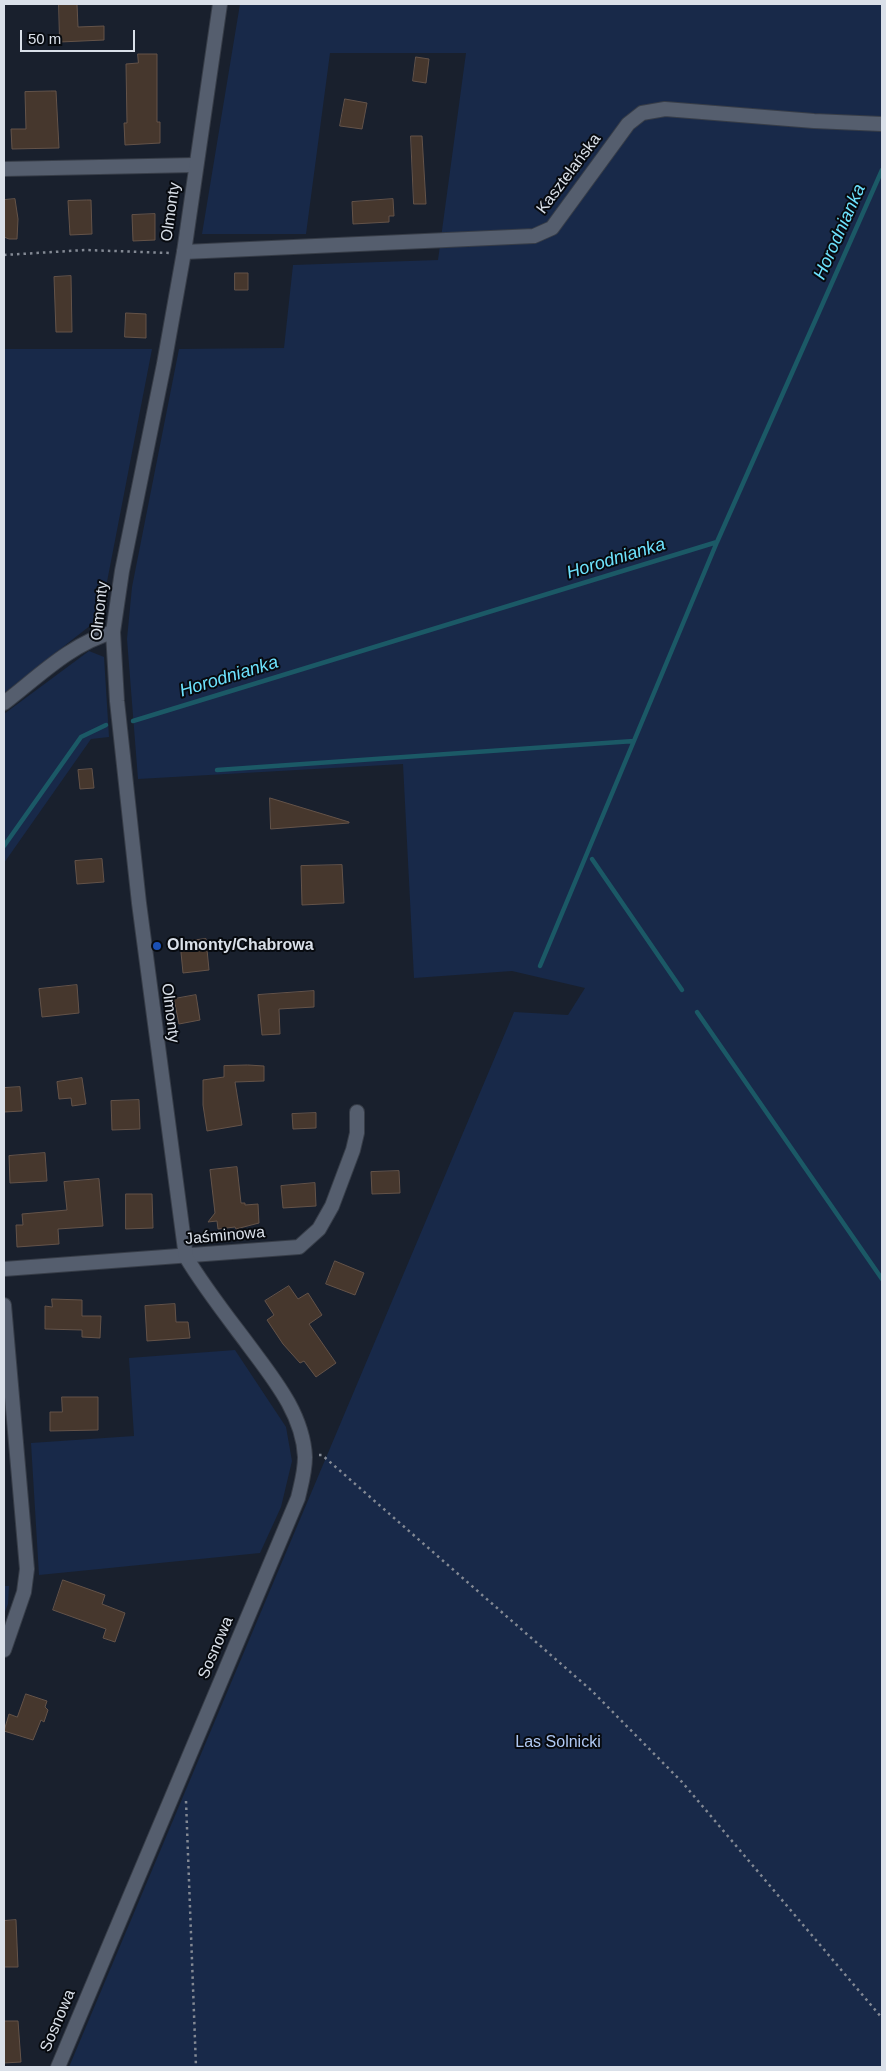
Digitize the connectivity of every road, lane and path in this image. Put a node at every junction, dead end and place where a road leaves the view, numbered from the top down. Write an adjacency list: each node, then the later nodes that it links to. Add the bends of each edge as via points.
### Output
1 (220, 4): 3 (street, Olmonty)
2 (882, 124): 5 (street, Kasztelańska, via 666,108 642,113 628,124 552,228 534,236)
3 (195, 165): 4 (street); 5 (street, Olmonty)
4 (4, 170)
5 (184, 252): 6 (path, via 86,250); 7 (street, Olmonty)
6 (4, 255)
7 (113, 632): 8 (street, via 75,647); 10 (street, Olmonty, via 117,701 139,903)
8 (4, 704)
9 (357, 1112): 10 (street, Jaśminowa, via 353,1150 332,1206 319,1229 299,1247)
10 (186, 1256): 11 (street, Jaśminowa); 13 (street, Sosnowa, via 280,1387 294,1414)
11 (4, 1269)
12 (4, 1305): 14 (street, via 27,1569 24,1592)
13 (305, 1456): 16 (path, via 322,1455 592,1691 682,1782); 17 (street, Sosnowa, via 298,1498)
14 (4, 1650)
15 (186, 1796): 18 (path)
16 (882, 2018)
17 (58, 2067)
18 (196, 2067)

